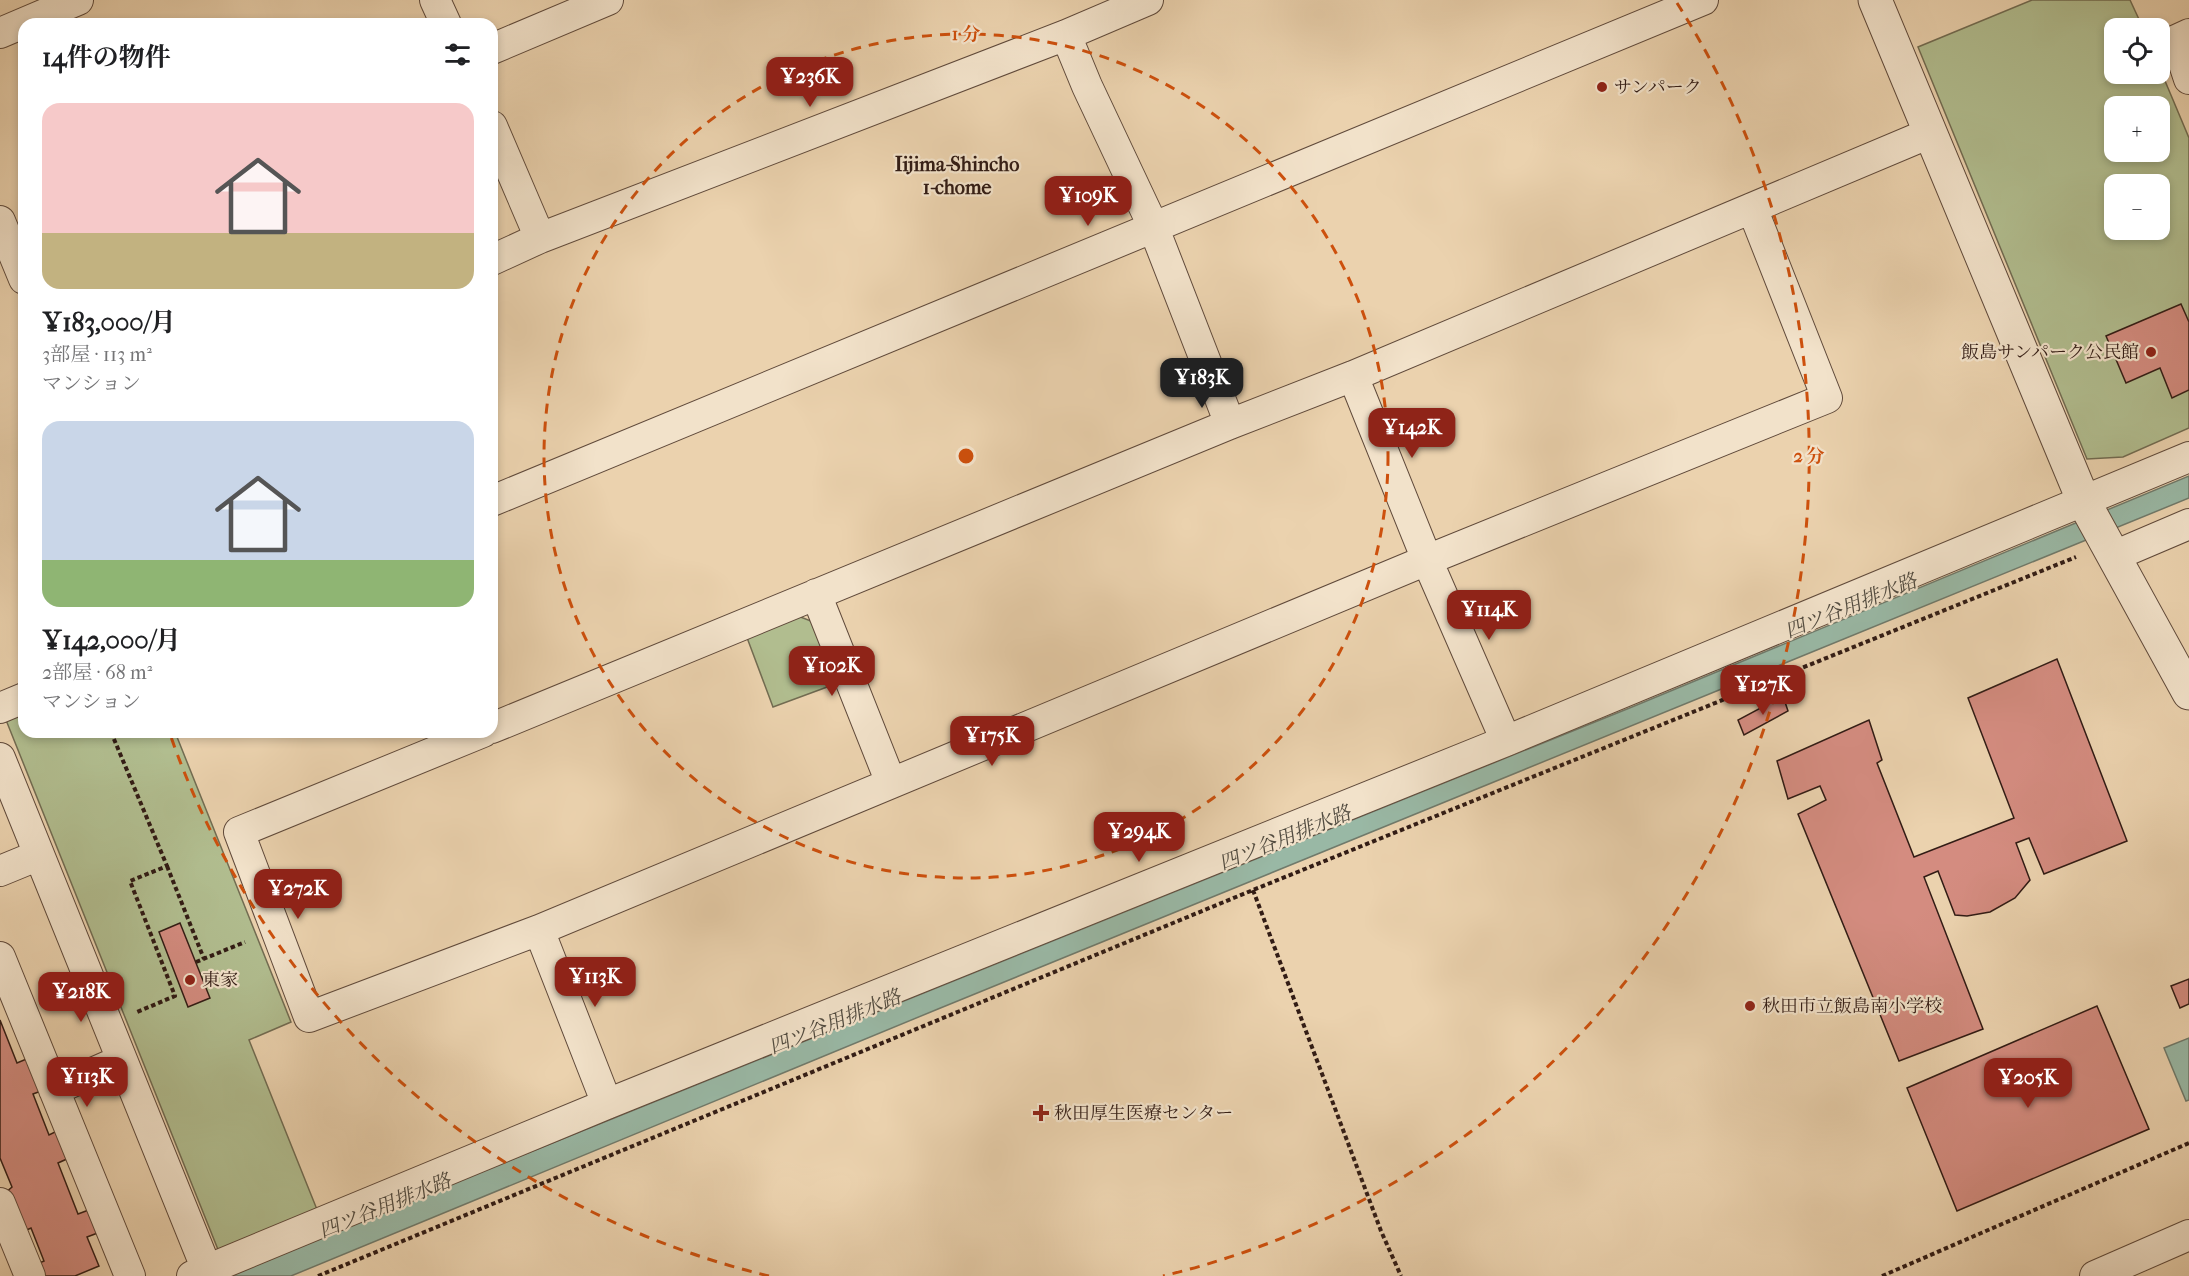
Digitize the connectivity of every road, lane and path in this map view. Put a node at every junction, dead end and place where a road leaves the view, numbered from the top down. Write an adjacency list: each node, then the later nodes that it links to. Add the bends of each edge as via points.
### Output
1 (78, 0): 7 (street)
2 (435, 0): 8 (street)
3 (608, 0): 13 (street)
4 (1148, 0): 12 (street)
5 (1703, 0): 19 (street)
6 (1875, 0): 15 (street)
7 (35, 18)
8 (443, 18)
9 (18, 25): 10 (street)
10 (0, 33)
11 (2189, 34): 14 (street, via 2176,39)
12 (1066, 35): 19 (street); 20 (street)
13 (498, 46)
14 (2189, 79)
15 (1930, 133): 17 (street); 27 (street)
16 (498, 140): 20 (street)
17 (1752, 208): 23 (street); 30 (street, via 1827,398)
18 (0, 221): 22 (street)
19 (1153, 226): 24 (street); 26 (street)
20 (540, 238): 21 (street)
21 (498, 257)
22 (18, 264)
23 (1353, 376): 24 (street); 30 (street)
24 (1230, 424): 31 (street)
25 (2189, 457): 27 (street)
26 (498, 499)
27 (2086, 505): 29 (street); 38 (street)
28 (2189, 524): 29 (street)
29 (2109, 547): 32 (street); 44 (path)
30 (1427, 560): 38 (street); 40 (street)
31 (816, 594): 35 (street); 40 (street)
32 (2189, 693)
33 (18, 700): 34 (street)
34 (0, 708)
35 (498, 726)
36 (114, 738): 42 (path)
37 (458, 738): 45 (street, via 239,832)
38 (1506, 741): 53 (street)
39 (0, 758): 41 (street)
40 (891, 783): 46 (street)
41 (39, 855): 43 (street); 50 (street)
42 (167, 866): 48 (path); 50 (path, via 130,881 175,996)
43 (0, 871)
44 (1253, 890): 60 (path); 61 (path)
45 (276, 930): 46 (street, via 309,1017); 48 (path)
46 (539, 930): 53 (street)
47 (0, 957): 52 (street)
48 (204, 959): 49 (path)
49 (196, 963)
50 (107, 1025): 51 (street)
51 (122, 1060): 52 (street); 57 (street)
52 (54, 1090): 59 (street)
53 (607, 1104): 57 (street)
54 (2189, 1143): 62 (path)
55 (0, 1203): 58 (street)
56 (2189, 1236): 63 (street)
57 (199, 1273)
58 (30, 1276)
59 (130, 1276)
60 (318, 1276)
61 (1401, 1276)
62 (1882, 1276)
63 (2095, 1276)

